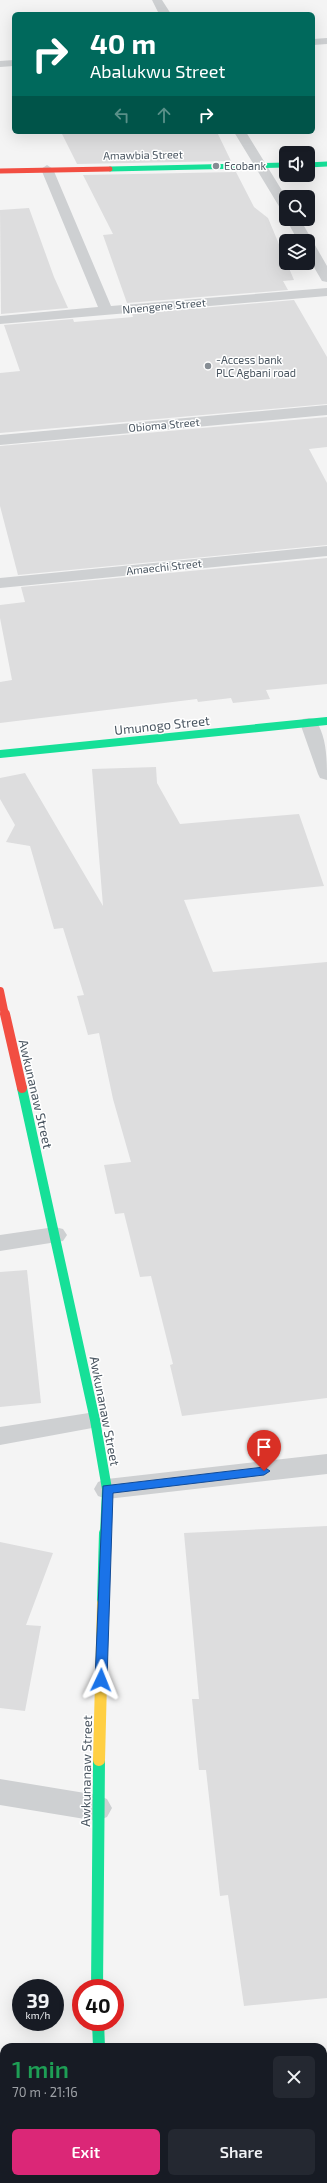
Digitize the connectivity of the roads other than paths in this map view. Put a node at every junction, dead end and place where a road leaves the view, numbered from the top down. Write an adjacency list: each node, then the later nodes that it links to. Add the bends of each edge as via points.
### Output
1 (157, 0): 2 (street)
2 (164, 12)
3 (327, 41): 4 (street)
4 (315, 42)
5 (12, 63): 6 (street)
6 (0, 64)
7 (241, 134): 11 (street)
8 (315, 164): 9 (street)
9 (327, 164)
10 (279, 165): 11 (street, Amawbia Street)
11 (261, 166): 12 (street, Amawbia Street); 14 (street)
12 (47, 169): 13 (street, Amawbia Street); 18 (street)
13 (0, 171)
14 (279, 196)
15 (315, 257): 16 (street)
16 (327, 278)
17 (327, 292): 18 (street, Nnengene Street)
18 (106, 311): 19 (street, Nnengene Street)
19 (0, 320)
20 (327, 410): 21 (street, Obioma Street)
21 (0, 440)
22 (327, 551): 23 (street, Amaechi Street)
23 (0, 583)
24 (318, 722): 25 (street, Umunogo Street); 26 (street)
25 (0, 754)
26 (327, 774)
27 (0, 991): 28 (street, Awkunanaw Street)
28 (55, 1235): 29 (street); 30 (street, Awkunanaw Street)
29 (0, 1243)
30 (95, 1420): 31 (lane); 33 (street, Awkunanaw Street)
31 (0, 1436)
32 (327, 1464): 33 (street)
33 (107, 1489): 35 (street, Awkunanaw Street)
34 (0, 1792): 35 (street)
35 (97, 1808): 36 (street, Awkunanaw Street)
36 (97, 1979)
37 (98, 2031): 38 (street)
38 (99, 2043)

